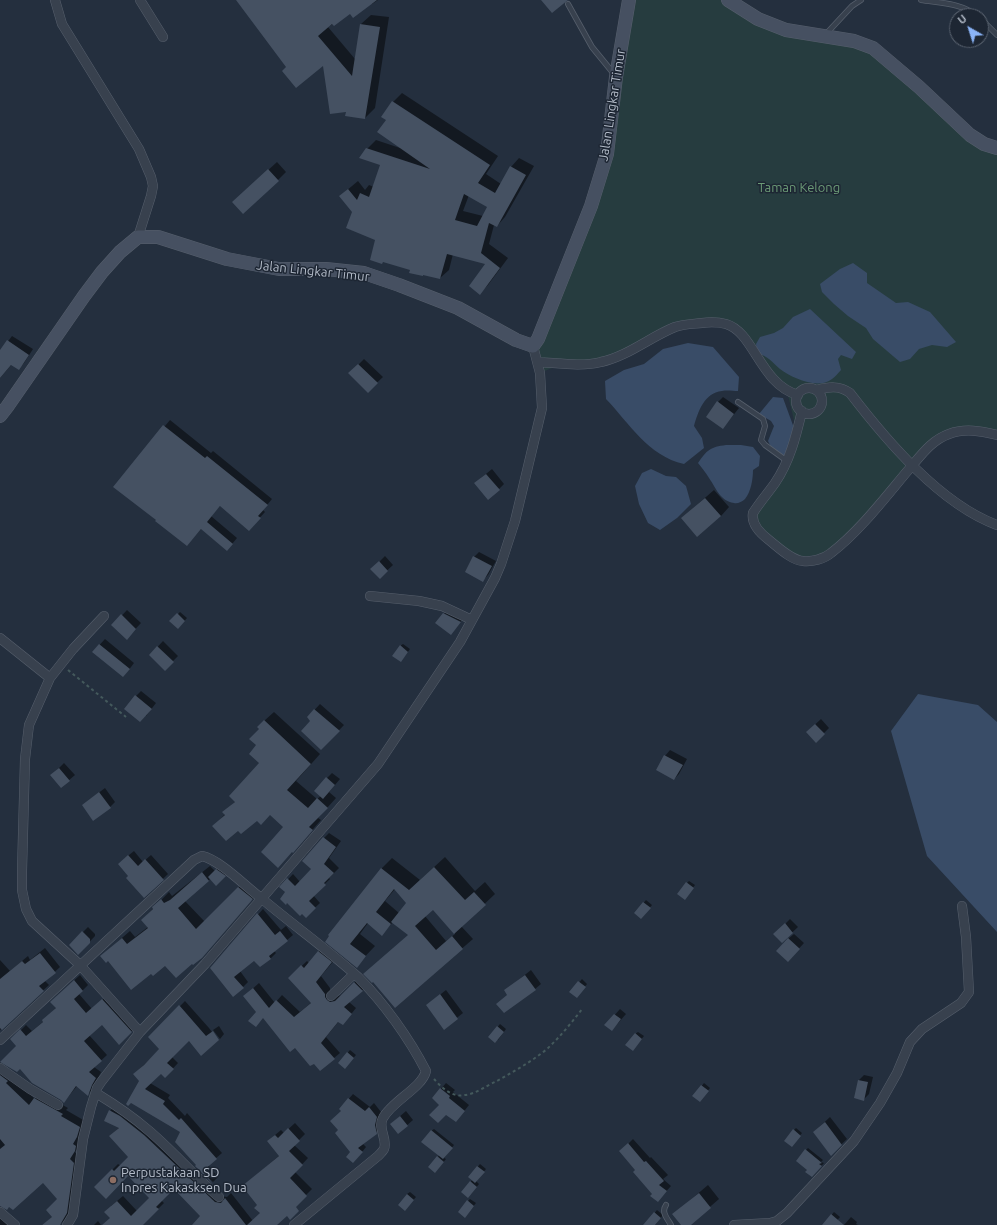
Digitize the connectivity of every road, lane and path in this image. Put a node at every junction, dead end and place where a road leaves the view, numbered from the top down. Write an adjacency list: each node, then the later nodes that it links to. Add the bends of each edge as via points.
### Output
1 (56, 0): 15 (street, via 62,24 139,149 151,177 151,196)
2 (140, 0): 12 (street)
3 (629, 0): 13 (main road, Jalan Lingkar Timur)
4 (728, 0): 11 (main road, via 758,19 786,30)
5 (861, 0): 11 (lane, via 852,6)
6 (921, 0): 8 (lane)
7 (568, 4): 13 (lane, via 592,47)
8 (963, 8)
9 (989, 28): 10 (lane)
10 (997, 35)
11 (825, 36): 14 (main road, via 854,41 873,48 919,87 970,136)
12 (163, 37)
13 (616, 77): 16 (main road, Jalan Lingkar Timur, via 607,154 591,206)
14 (997, 148)
15 (138, 237): 16 (main road, Jalan Lingkar Timur, via 158,237 227,259 279,269 326,269 364,274 458,308 516,340); 22 (main road, via 102,272)
16 (533, 346): 17 (street)
17 (538, 362): 19 (street, via 602,362 676,327 714,322 734,327 775,382); 29 (street, via 542,408 515,521 501,564)
18 (816, 390): 19 (street, via 804,389); 21 (street, via 821,397 818,410 810,413); 25 (street, via 836,387 850,393)
19 (798, 395): 21 (street, via 797,404)
20 (738, 402): 24 (lane, via 763,419 765,426 761,440)
21 (802, 411): 24 (street, via 794,446)
22 (0, 416)
23 (997, 435): 25 (street, via 971,430 951,433 927,448)
24 (787, 461): 25 (street, via 752,518 756,527 766,537 801,561 821,558 831,553 860,525)
25 (912, 466): 26 (street, via 961,506)
26 (997, 524)
27 (370, 596): 29 (street, via 442,606)
28 (104, 616): 31 (street)
29 (472, 620): 34 (street, via 378,764)
30 (0, 638): 32 (street)
31 (60, 664): 32 (street); 33 (path)
32 (50, 678): 36 (street, via 29,725 24,779 22,890 26,909 32,921)
33 (126, 717)
34 (262, 899): 36 (street, via 233,875 202,856 194,860); 37 (street); 40 (street)
35 (962, 906): 53 (street, via 968,996 922,1029 910,1042 897,1073 854,1141 787,1213 777,1221)
36 (80, 965): 40 (street); 41 (street)
37 (354, 974): 38 (street); 43 (street, via 392,1018)
38 (331, 996)
39 (584, 1008): 43 (path, via 536,1057 477,1091 464,1096 455,1095 448,1092)
40 (140, 1032): 44 (street, via 101,1082)
41 (0, 1040)
42 (0, 1068): 45 (street)
43 (426, 1071): 51 (street, via 420,1082 382,1119 381,1130 385,1144 378,1156)
44 (96, 1093): 46 (street, via 149,1130); 50 (street, via 90,1107 83,1140 73,1215)
45 (58, 1106)
46 (219, 1197)
47 (666, 1205): 52 (lane, via 664,1213)
48 (0, 1212): 49 (street)
49 (15, 1225)
50 (67, 1225)
51 (294, 1225)
52 (671, 1225)
53 (734, 1225)

